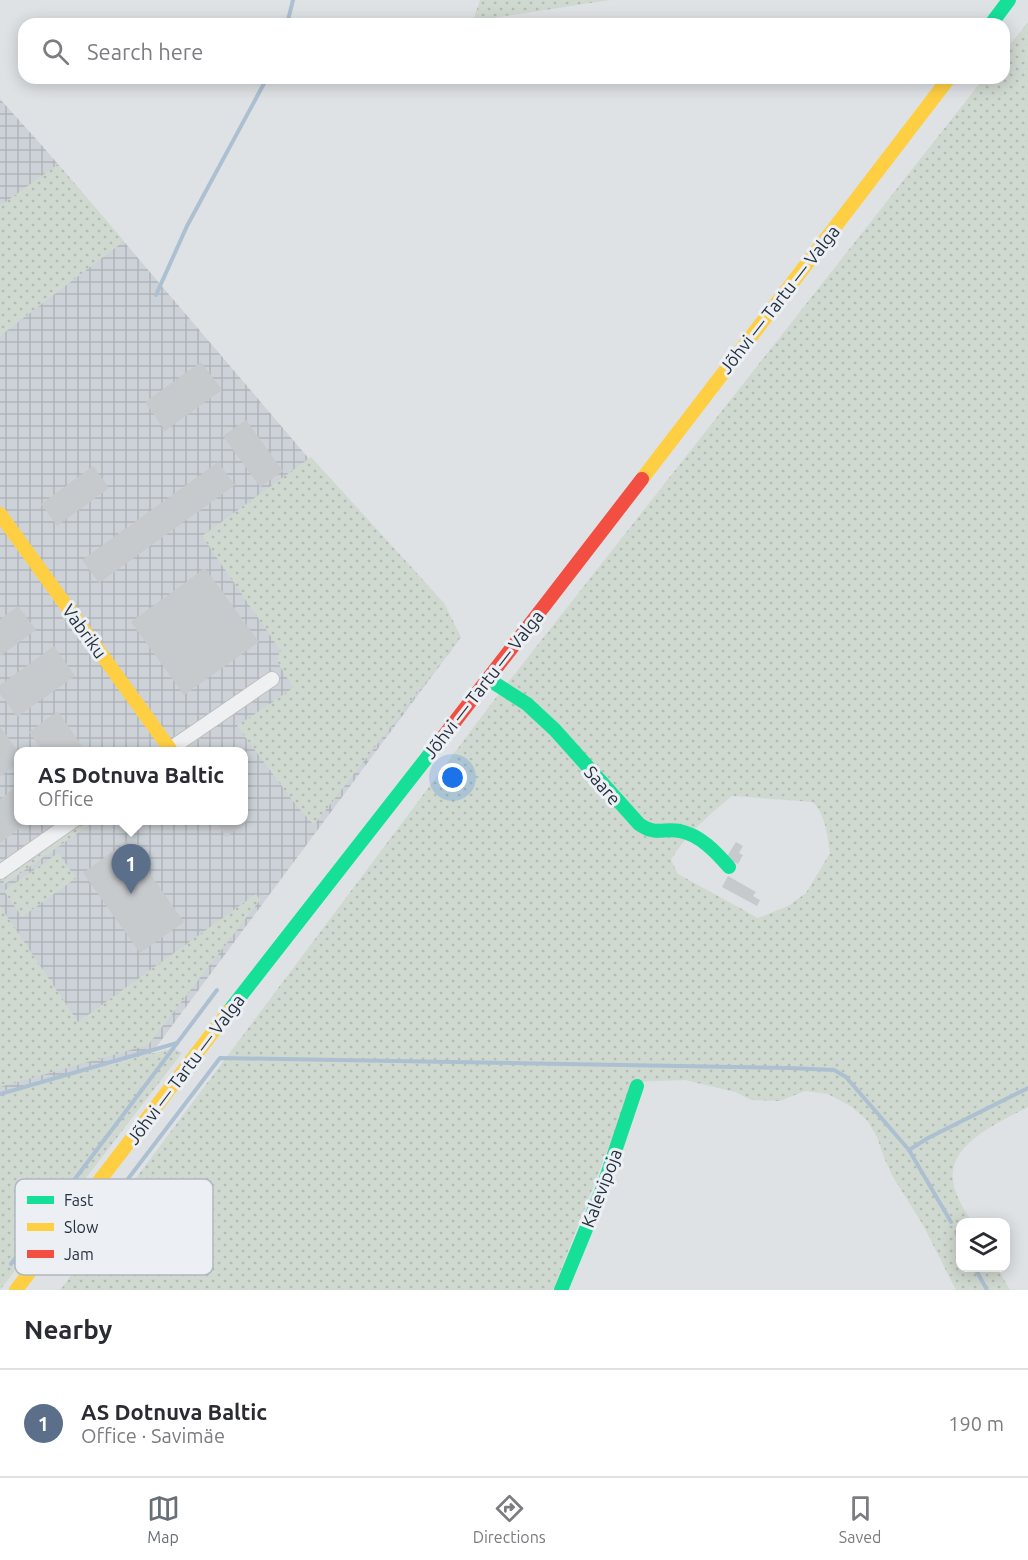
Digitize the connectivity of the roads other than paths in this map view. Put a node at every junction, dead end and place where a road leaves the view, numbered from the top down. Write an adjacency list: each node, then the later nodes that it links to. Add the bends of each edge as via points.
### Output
1 (1009, 0): 2 (main road)
2 (996, 18)
3 (944, 84): 6 (main road, Jõhvi — Tartu — Valga)
4 (0, 514): 7 (main road, Vabriku)
5 (272, 679): 8 (street)
6 (488, 680): 10 (main road, Saare, via 528,704 633,819 647,829 691,834); 13 (main road, Jõhvi — Tartu — Valga)
7 (166, 747)
8 (172, 747)
9 (67, 825): 11 (street)
10 (729, 867)
11 (0, 873)
12 (637, 1086): 16 (main road, Kalevipoja, via 602,1190)
13 (101, 1179)
14 (27, 1275): 15 (main road, Jõhvi — Tartu — Valga)
15 (16, 1290)
16 (561, 1290)

